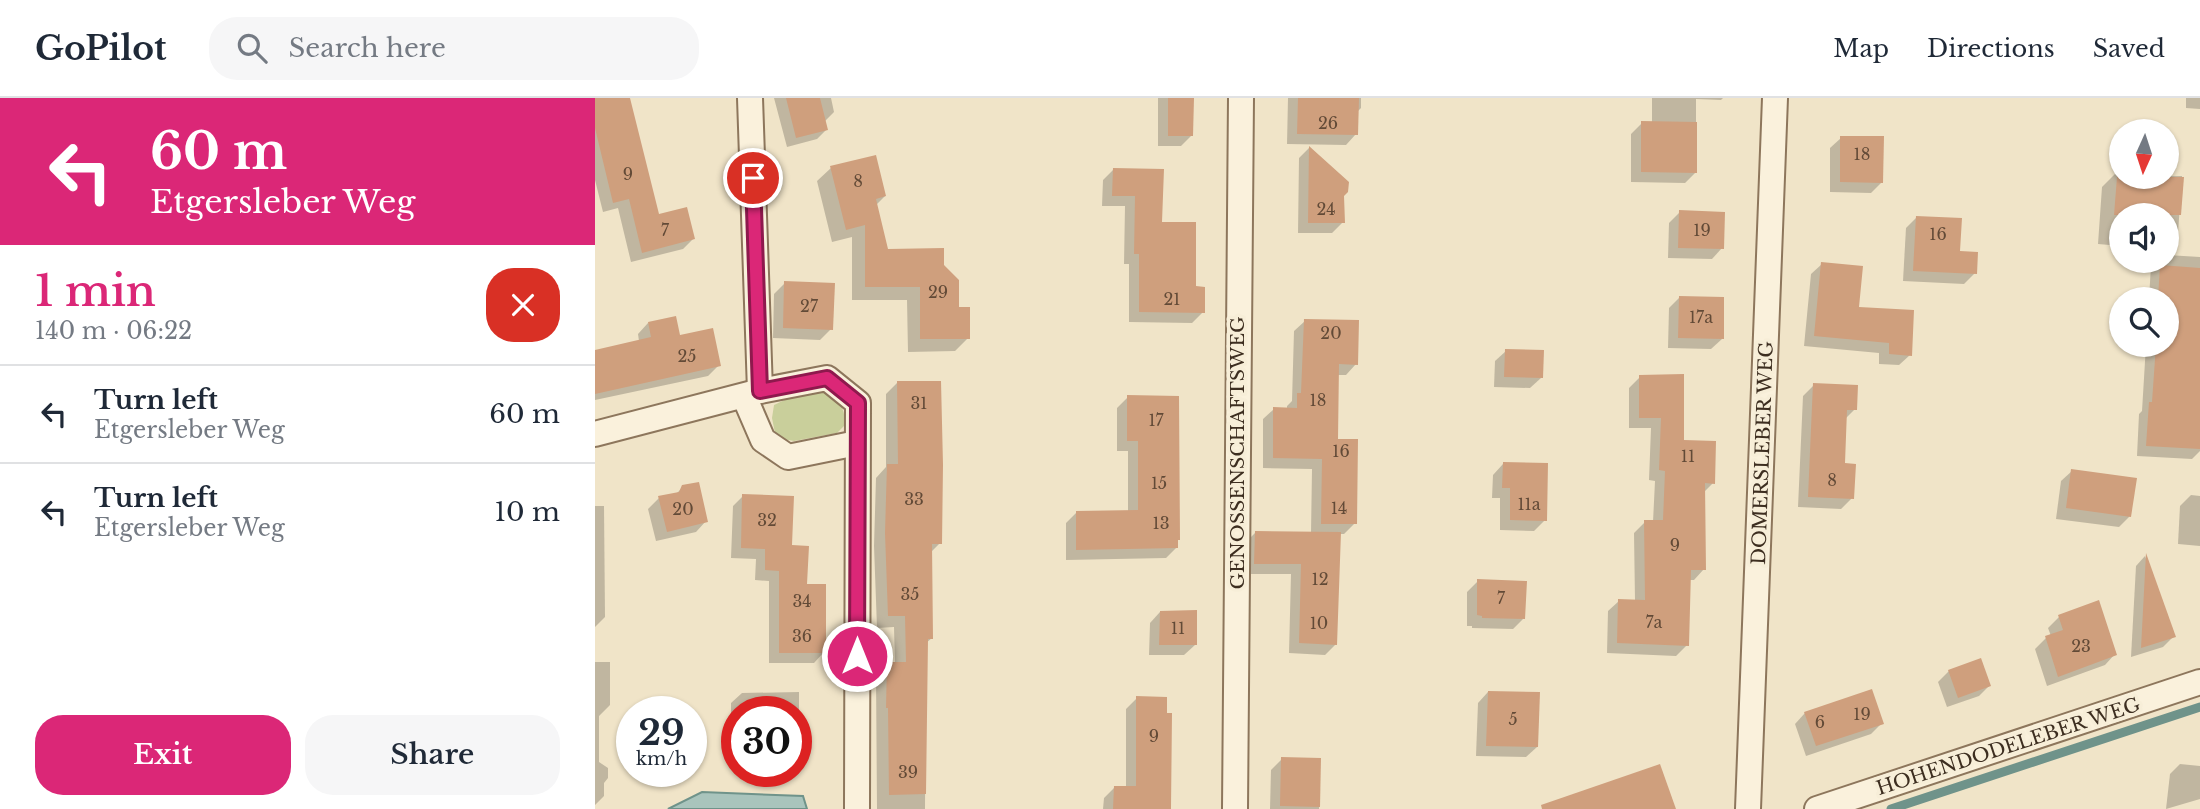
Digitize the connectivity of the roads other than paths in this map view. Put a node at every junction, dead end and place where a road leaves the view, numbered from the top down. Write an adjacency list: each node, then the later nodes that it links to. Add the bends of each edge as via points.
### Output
1 (750, 98): 4 (street)
2 (1241, 98): 9 (street, GENOSSENSCHAFTSWEG)
3 (1775, 98): 10 (street, DOMERSLEBER WEG)
4 (752, 393): 5 (street); 6 (street, via 763,440 788,457); 6 (street, via 827,378 858,403)
5 (595, 434)
6 (857, 443): 8 (street)
7 (2200, 682): 11 (street, HOHENDODELEBER WEG)
8 (857, 809)
9 (1235, 809)
10 (1748, 809)
11 (1817, 809)

